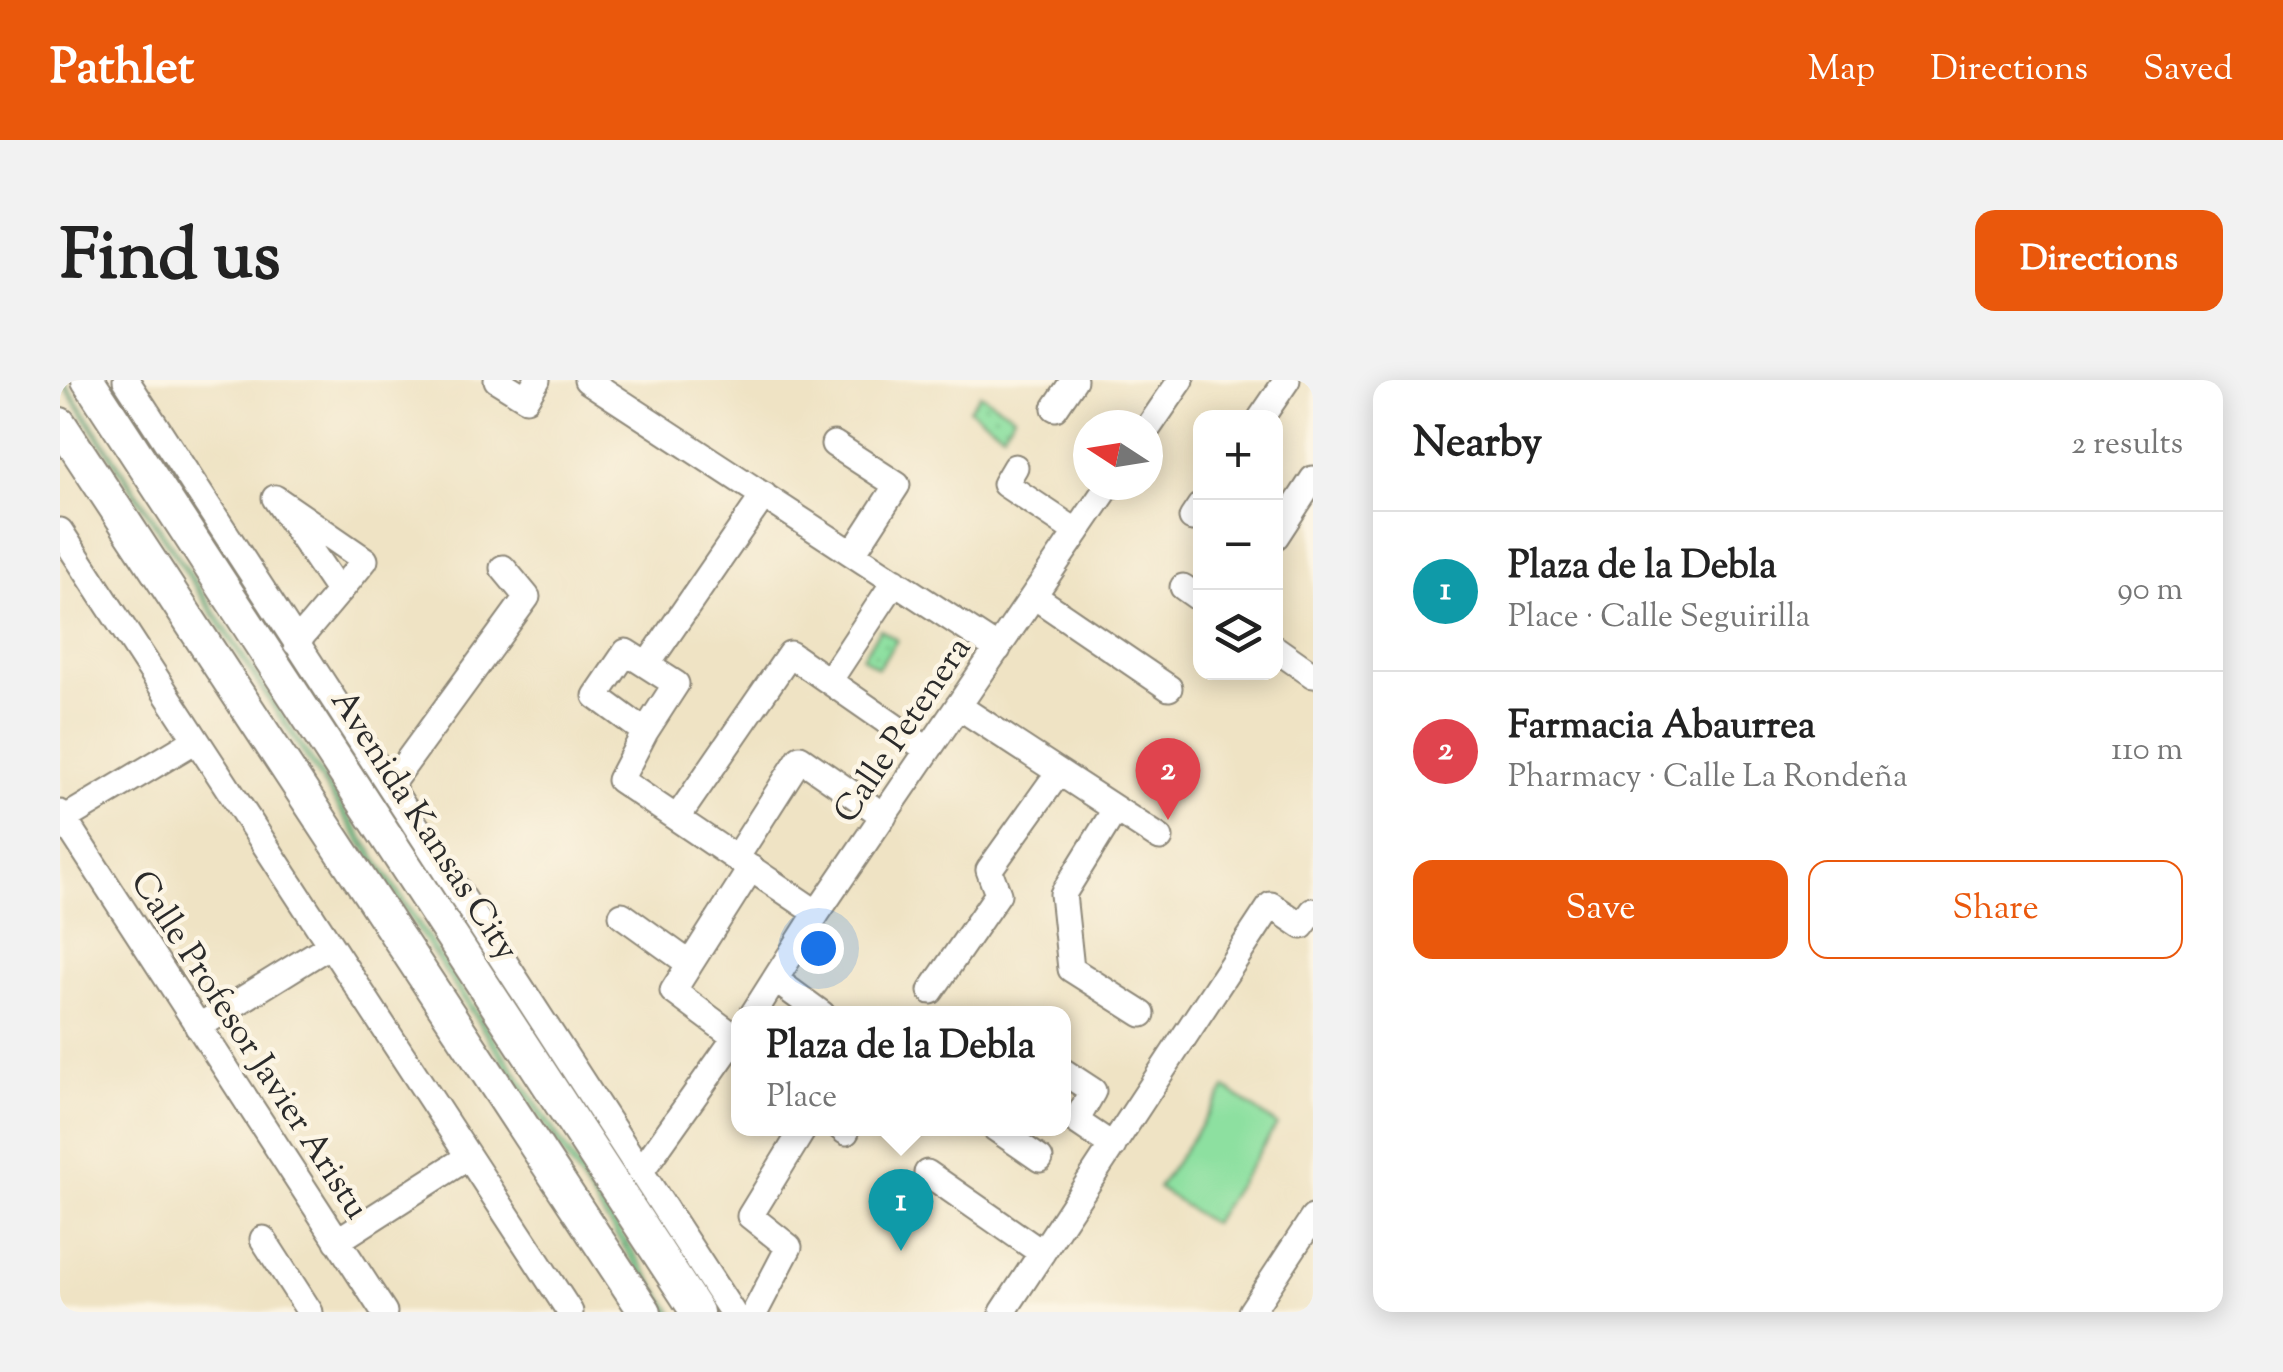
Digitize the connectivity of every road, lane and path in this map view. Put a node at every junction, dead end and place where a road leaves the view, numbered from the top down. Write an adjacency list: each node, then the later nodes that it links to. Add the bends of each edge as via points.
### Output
1 (88, 380): 74 (main road, Avenida Kansas City)
2 (126, 380): 26 (street, Avenida Kansas City)
3 (497, 380): 4 (street, via 526,398)
4 (537, 380)
5 (587, 380): 16 (street)
6 (1074, 380): 9 (street)
7 (1181, 380): 10 (street)
8 (1287, 380): 11 (street)
9 (1055, 408)
10 (1160, 410)
11 (1267, 410)
12 (60, 424): 73 (main road)
13 (834, 444): 21 (street, via 898,485)
14 (1014, 467): 20 (street, via 1004,484)
15 (1313, 479): 18 (street)
16 (764, 495): 21 (street); 29 (street)
17 (1099, 500): 20 (street, Calle Petenera)
18 (1283, 525)
19 (60, 532): 35 (street)
20 (1077, 532): 25 (street, Calle Petenera)
21 (853, 553): 23 (street)
22 (503, 568): 38 (street, via 527,597)
23 (895, 582): 27 (street); 31 (street)
24 (339, 592): 24 (street, via 365,560 275,498); 26 (street)
25 (1034, 596): 27 (street, Calle Petenera); 32 (street)
26 (296, 643): 38 (street, Avenida Kansas City)
27 (998, 649): 33 (street, Calle Petenera)
28 (1283, 654): 30 (street)
29 (648, 664): 34 (street, via 676,684); 34 (street, via 626,652 596,696)
30 (1313, 675)
31 (829, 682): 36 (street); 42 (street, via 790,654)
32 (1169, 688)
33 (958, 706): 36 (street, Calle Petenera); 37 (street)
34 (645, 732): 42 (street, via 620,780)
35 (196, 740): 40 (street); 48 (street)
36 (928, 750): 41 (street, Calle Petenera)
37 (1059, 772): 39 (street); 51 (street, via 989,870 998,894)
38 (390, 785): 64 (street, Avenida Kansas City)
39 (1116, 810): 43 (street); 54 (street, via 1063,894 1071,968)
40 (62, 816): 55 (street, Calle Profesor Javier Aristu)
41 (884, 816): 44 (street, via 800,758); 46 (street, Calle Petenera)
42 (677, 818): 44 (street)
43 (1160, 838)
44 (743, 863): 46 (street); 49 (street)
45 (1313, 911): 61 (street, via 1302,926 1271,905)
46 (817, 913): 50 (street, Calle Petenera)
47 (622, 915): 49 (street)
48 (330, 945): 55 (street); 62 (street)
49 (690, 964): 56 (street, via 673,991)
50 (777, 981): 52 (street, Calle Petenera); 53 (street)
51 (931, 991)
52 (760, 1006)
53 (811, 1006)
54 (1142, 1014)
55 (198, 1027): 68 (street, Calle Profesor Javier Aristu)
56 (731, 1032)
57 (731, 1044): 64 (street)
58 (1071, 1077): 61 (street, via 1093,1091 1076,1121)
59 (799, 1136): 76 (street, via 750,1216 789,1247)
60 (1007, 1136): 63 (street)
61 (1113, 1146): 69 (street)
62 (468, 1157): 68 (street); 72 (street)
63 (1040, 1159)
64 (641, 1171): 75 (street, Avenida Kansas City)
65 (927, 1173): 69 (street)
66 (1313, 1218): 78 (street)
67 (263, 1240): 70 (street)
68 (337, 1241): 71 (street, Calle Profesor Javier Aristu)
69 (1042, 1253): 77 (street)
70 (310, 1312)
71 (384, 1312)
72 (570, 1312)
73 (645, 1312)
74 (697, 1312)
75 (732, 1312)
76 (755, 1312)
77 (1003, 1312)
78 (1251, 1312)

